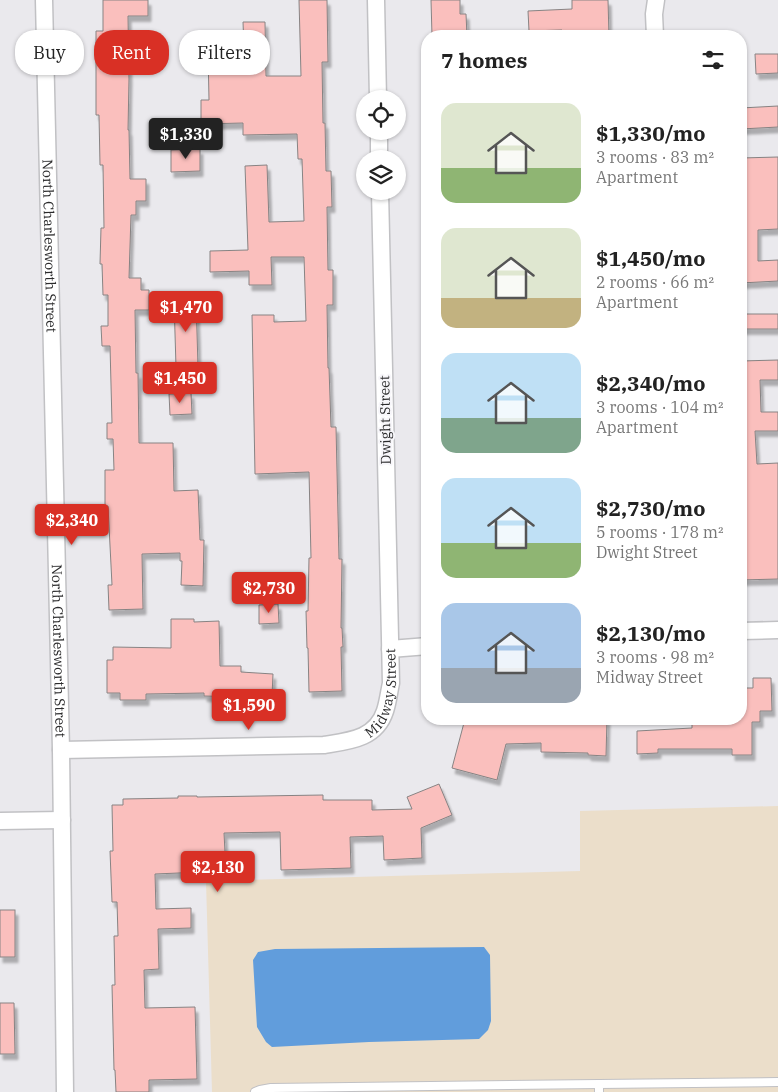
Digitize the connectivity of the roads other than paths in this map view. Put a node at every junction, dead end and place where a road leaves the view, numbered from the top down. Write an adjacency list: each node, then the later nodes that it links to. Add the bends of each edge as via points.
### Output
1 (44, 0): 11 (street, North Charlesworth Street)
2 (376, 0): 5 (street)
3 (656, 0): 4 (street)
4 (655, 30)
5 (378, 90)
6 (380, 200): 10 (street, Dwight Street)
7 (778, 630): 8 (street)
8 (747, 631)
9 (421, 647): 10 (street, Midway Street)
10 (390, 649): 11 (street, Midway Street, via 391,683 385,711 373,730 353,741 324,745)
11 (61, 750): 12 (street, North Charlesworth Street)
12 (62, 820): 13 (street); 16 (street, North Charlesworth Street)
13 (0, 821)
14 (778, 1082): 15 (lane)
15 (599, 1088): 17 (lane, via 271,1088)
16 (66, 1092)
17 (255, 1092)

